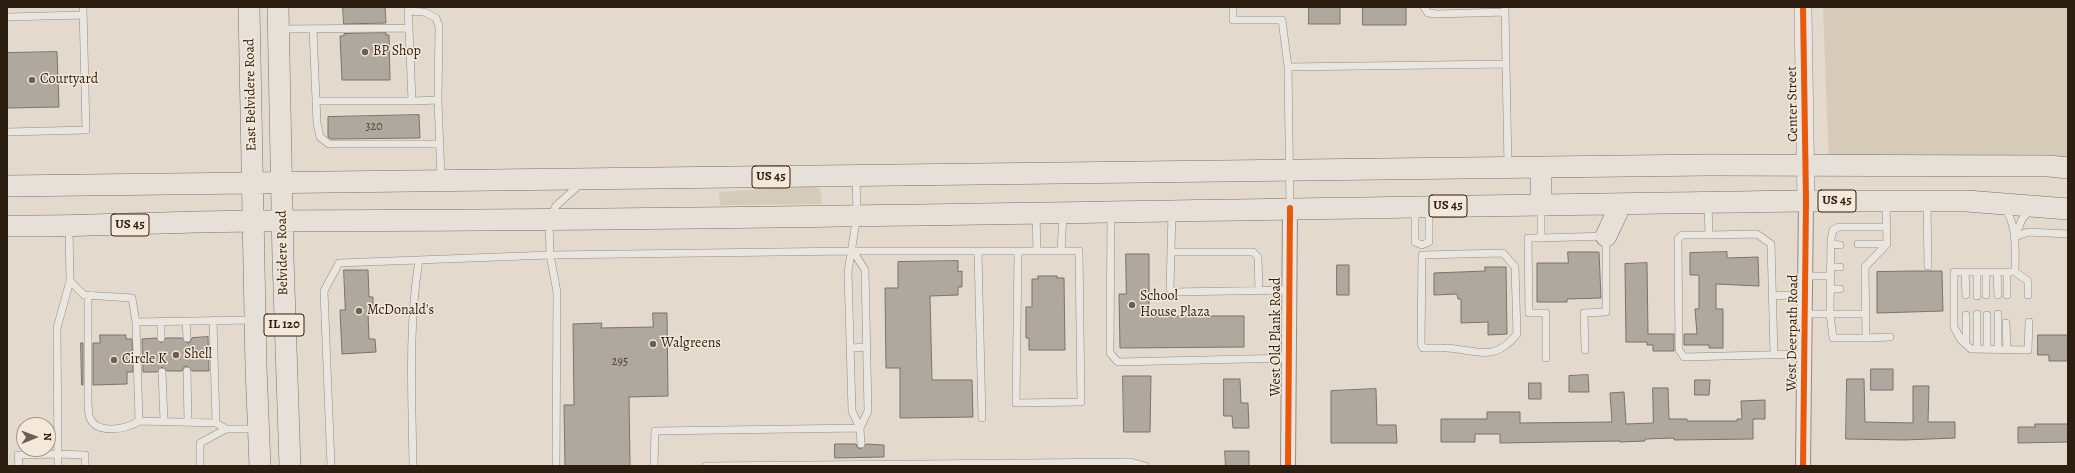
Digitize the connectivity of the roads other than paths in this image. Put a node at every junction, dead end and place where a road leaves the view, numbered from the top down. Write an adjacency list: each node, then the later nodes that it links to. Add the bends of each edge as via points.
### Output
1 (83, 7): 9 (lane)
2 (249, 7): 30 (main road, East Belvidere Road)
3 (278, 7): 12 (main road, East Belvidere Road / IL 120)
4 (1233, 7): 15 (lane, via 1233,20 1282,20)
5 (1424, 7): 8 (lane, via 1428,13)
6 (1803, 7): 21 (street, Center Street)
7 (1505, 9): 8 (lane); 14 (lane)
8 (1462, 10)
9 (83, 15): 10 (lane); 19 (lane, via 86,130)
10 (8, 18)
11 (409, 28): 13 (lane); 16 (lane, via 408,11 424,12 436,18 439,26); 18 (lane)
12 (278, 29): 13 (lane); 29 (main road, East Belvidere Road / IL 120)
13 (313, 29): 17 (lane)
14 (1506, 64): 15 (lane); 22 (lane)
15 (1288, 67): 25 (lane)
16 (438, 100): 18 (lane); 20 (lane)
17 (316, 101): 18 (lane); 20 (lane, via 320,137 329,144)
18 (412, 101)
19 (7, 132)
20 (438, 144): 28 (lane)
21 (1806, 167): 23 (main road, US 45, via 1708,165); 24 (main road, US 45); 32 (street, Center Street)
22 (1508, 168): 23 (main road, US 45); 25 (main road, US 45)
23 (1541, 168): 39 (main road)
24 (2068, 168)
25 (1289, 170): 26 (main road, US 45); 41 (lane)
26 (856, 176): 27 (main road, US 45); 48 (lane)
27 (586, 179): 28 (main road, US 45); 49 (lane, via 556,206)
28 (441, 181): 29 (main road, US 45)
29 (281, 183): 30 (main road, US 45); 51 (main road, Belvidere Road / IL 120)
30 (252, 184): 31 (main road, US 45); 50 (main road, Belvidere Road / IL 120)
31 (7, 186)
32 (1806, 201): 33 (main road, US 45); 35 (main road, US 45); 83 (street, West Deerpath Road)
33 (1886, 201): 34 (main road, US 45); 54 (lane)
34 (1927, 201): 38 (main road, US 45); 74 (lane)
35 (1708, 203): 37 (main road, US 45); 56 (lane)
36 (1591, 204): 37 (main road, US 45); 39 (main road, US 45); 57 (main road)
37 (1621, 204): 57 (main road)
38 (2002, 204): 40 (main road, US 45); 58 (lane, via 2010,215)
39 (1541, 205): 42 (main road, US 45); 59 (lane)
40 (2036, 206): 43 (main road, US 45); 58 (lane, via 2022,219)
41 (1290, 208): 42 (main road, US 45); 44 (main road, US 45); 90 (street, West Old Plank Road)
42 (1420, 209): 63 (lane, via 1415,216 1415,242); 63 (lane, via 1429,215 1429,242)
43 (2068, 209)
44 (1172, 210): 45 (main road, US 45); 70 (lane)
45 (1112, 211): 47 (main road, US 45); 129 (lane, via 1110,353 1118,362)
46 (1036, 212): 47 (main road, US 45); 48 (main road, US 45); 66 (lane)
47 (1063, 212): 67 (lane)
48 (857, 215): 49 (main road, US 45); 65 (lane)
49 (548, 219): 51 (main road, US 45); 71 (lane)
50 (253, 221): 51 (main road, US 45); 53 (main road, US 45); 109 (main road, Belvidere Road / IL 120)
51 (282, 221): 148 (main road, Belvidere Road / IL 120)
52 (7, 226): 53 (main road, US 45)
53 (68, 226): 85 (lane)
54 (1887, 227): 60 (lane, via 1839,227 1833,230); 62 (lane)
55 (2068, 234): 58 (lane, via 2028,232)
56 (1709, 235): 99 (lane, via 1758,234 1771,244); 127 (lane, via 1682,236 1678,239 1679,350 1684,357)
57 (1606, 236): 59 (lane); 125 (lane, via 1606,312 1584,313)
58 (2015, 237): 82 (lane)
59 (1541, 238): 130 (lane, via 1528,238 1529,313 1546,313)
60 (1831, 244): 64 (lane); 75 (lane)
61 (1858, 244): 62 (lane)
62 (1887, 244): 89 (lane, via 1862,267)
63 (1422, 245): 72 (lane)
64 (1840, 245)
65 (853, 251): 68 (lane); 71 (lane); 120 (lane, via 865,270); 121 (lane, via 848,272)
66 (1037, 251): 67 (lane); 69 (lane)
67 (1061, 251): 69 (lane, via 1079,251 1081,402 1016,403)
68 (978, 252): 69 (lane); 133 (lane)
69 (1018, 252)
70 (1171, 252): 91 (lane, via 1253,252 1258,257); 91 (lane, via 1170,289 1173,292)
71 (550, 255): 73 (lane); 151 (lane, via 557,292)
72 (1422, 255): 72 (lane, via 1503,253 1515,267 1517,334 1495,353 1479,354 1466,350 1423,348 1420,344)
73 (419, 260): 149 (lane, via 340,263 324,291); 150 (lane, via 412,325)
74 (1928, 266)
75 (1830, 267): 76 (lane); 84 (lane)
76 (1840, 267)
77 (1965, 272): 78 (lane); 94 (lane); 119 (lane, via 1954,272 1954,327)
78 (1977, 272): 79 (lane); 100 (lane)
79 (1986, 272): 80 (lane); 95 (lane)
80 (1997, 272): 81 (lane); 96 (lane)
81 (2007, 272): 82 (lane); 97 (lane)
82 (2015, 272): 98 (lane, via 2028,281)
83 (1805, 276): 84 (lane); 92 (street, West Deerpath Road)
84 (1831, 276): 86 (lane)
85 (70, 281): 93 (lane, via 84,295); 142 (lane, via 57,328)
86 (1830, 289): 87 (lane); 102 (lane)
87 (1840, 289)
88 (1858, 289): 89 (lane)
89 (1866, 289): 103 (lane)
90 (1289, 290): 91 (lane); 129 (street, West Old Plank Road)
91 (1258, 291)
92 (1805, 294): 99 (lane); 101 (street, West Deerpath Road)
93 (88, 295): 112 (lane, via 132,298); 134 (lane, via 90,419 97,426 109,429 130,427)
94 (1966, 295)
95 (1986, 295)
96 (1998, 295)
97 (2007, 295)
98 (2028, 295)
99 (1773, 296): 127 (lane)
100 (1977, 296)
101 (1805, 314): 102 (lane); 128 (street, West Deerpath Road)
102 (1830, 314): 103 (lane); 118 (lane, via 1833,338)
103 (1866, 314): 118 (lane)
104 (1977, 314): 122 (lane)
105 (1998, 314): 124 (lane)
106 (1966, 315): 119 (lane)
107 (1987, 315): 123 (lane)
108 (213, 320): 109 (lane); 111 (lane); 137 (lane)
109 (255, 320): 138 (main road, Belvidere Road / IL 120)
110 (161, 321): 111 (lane); 112 (lane); 116 (lane)
111 (186, 321): 117 (lane)
112 (136, 322): 134 (lane)
113 (2006, 322): 126 (lane)
114 (2029, 322): 126 (lane, via 2028,350)
115 (1890, 337): 118 (lane)
116 (161, 338)
117 (186, 338)
118 (1866, 338)
119 (1966, 344): 122 (lane, via 1971,349)
120 (867, 347): 121 (lane); 139 (lane, via 868,411)
121 (851, 348): 139 (lane, via 852,411)
122 (1977, 349): 123 (lane)
123 (1987, 349): 124 (lane)
124 (1998, 349): 126 (lane)
125 (1585, 350)
126 (2007, 350)
127 (1774, 354): 128 (lane)
128 (1804, 354): 156 (street, West Deerpath Road)
129 (1289, 358): 155 (street, West Old Plank Road)
130 (1546, 358)
131 (187, 371): 136 (lane)
132 (162, 372): 135 (lane)
133 (982, 418)
134 (138, 421): 135 (lane)
135 (164, 421): 136 (lane)
136 (188, 422): 137 (lane)
137 (216, 423): 140 (lane)
138 (258, 428): 140 (lane); 147 (main road, Belvidere Road / IL 120)
139 (860, 428): 141 (lane); 152 (lane, via 654,431)
140 (226, 429): 146 (lane, via 200,443)
141 (860, 444)
142 (58, 454): 143 (lane, via 18,455); 144 (lane); 145 (lane, via 85,455)
143 (19, 466)
144 (58, 466)
145 (85, 466)
146 (200, 466)
147 (260, 466)
148 (290, 466)
149 (331, 466)
150 (413, 466)
151 (556, 466)
152 (654, 466)
153 (706, 466): 154 (lane, via 861,461 1131,462)
154 (1145, 466)
155 (1288, 466)
156 (1803, 466)

